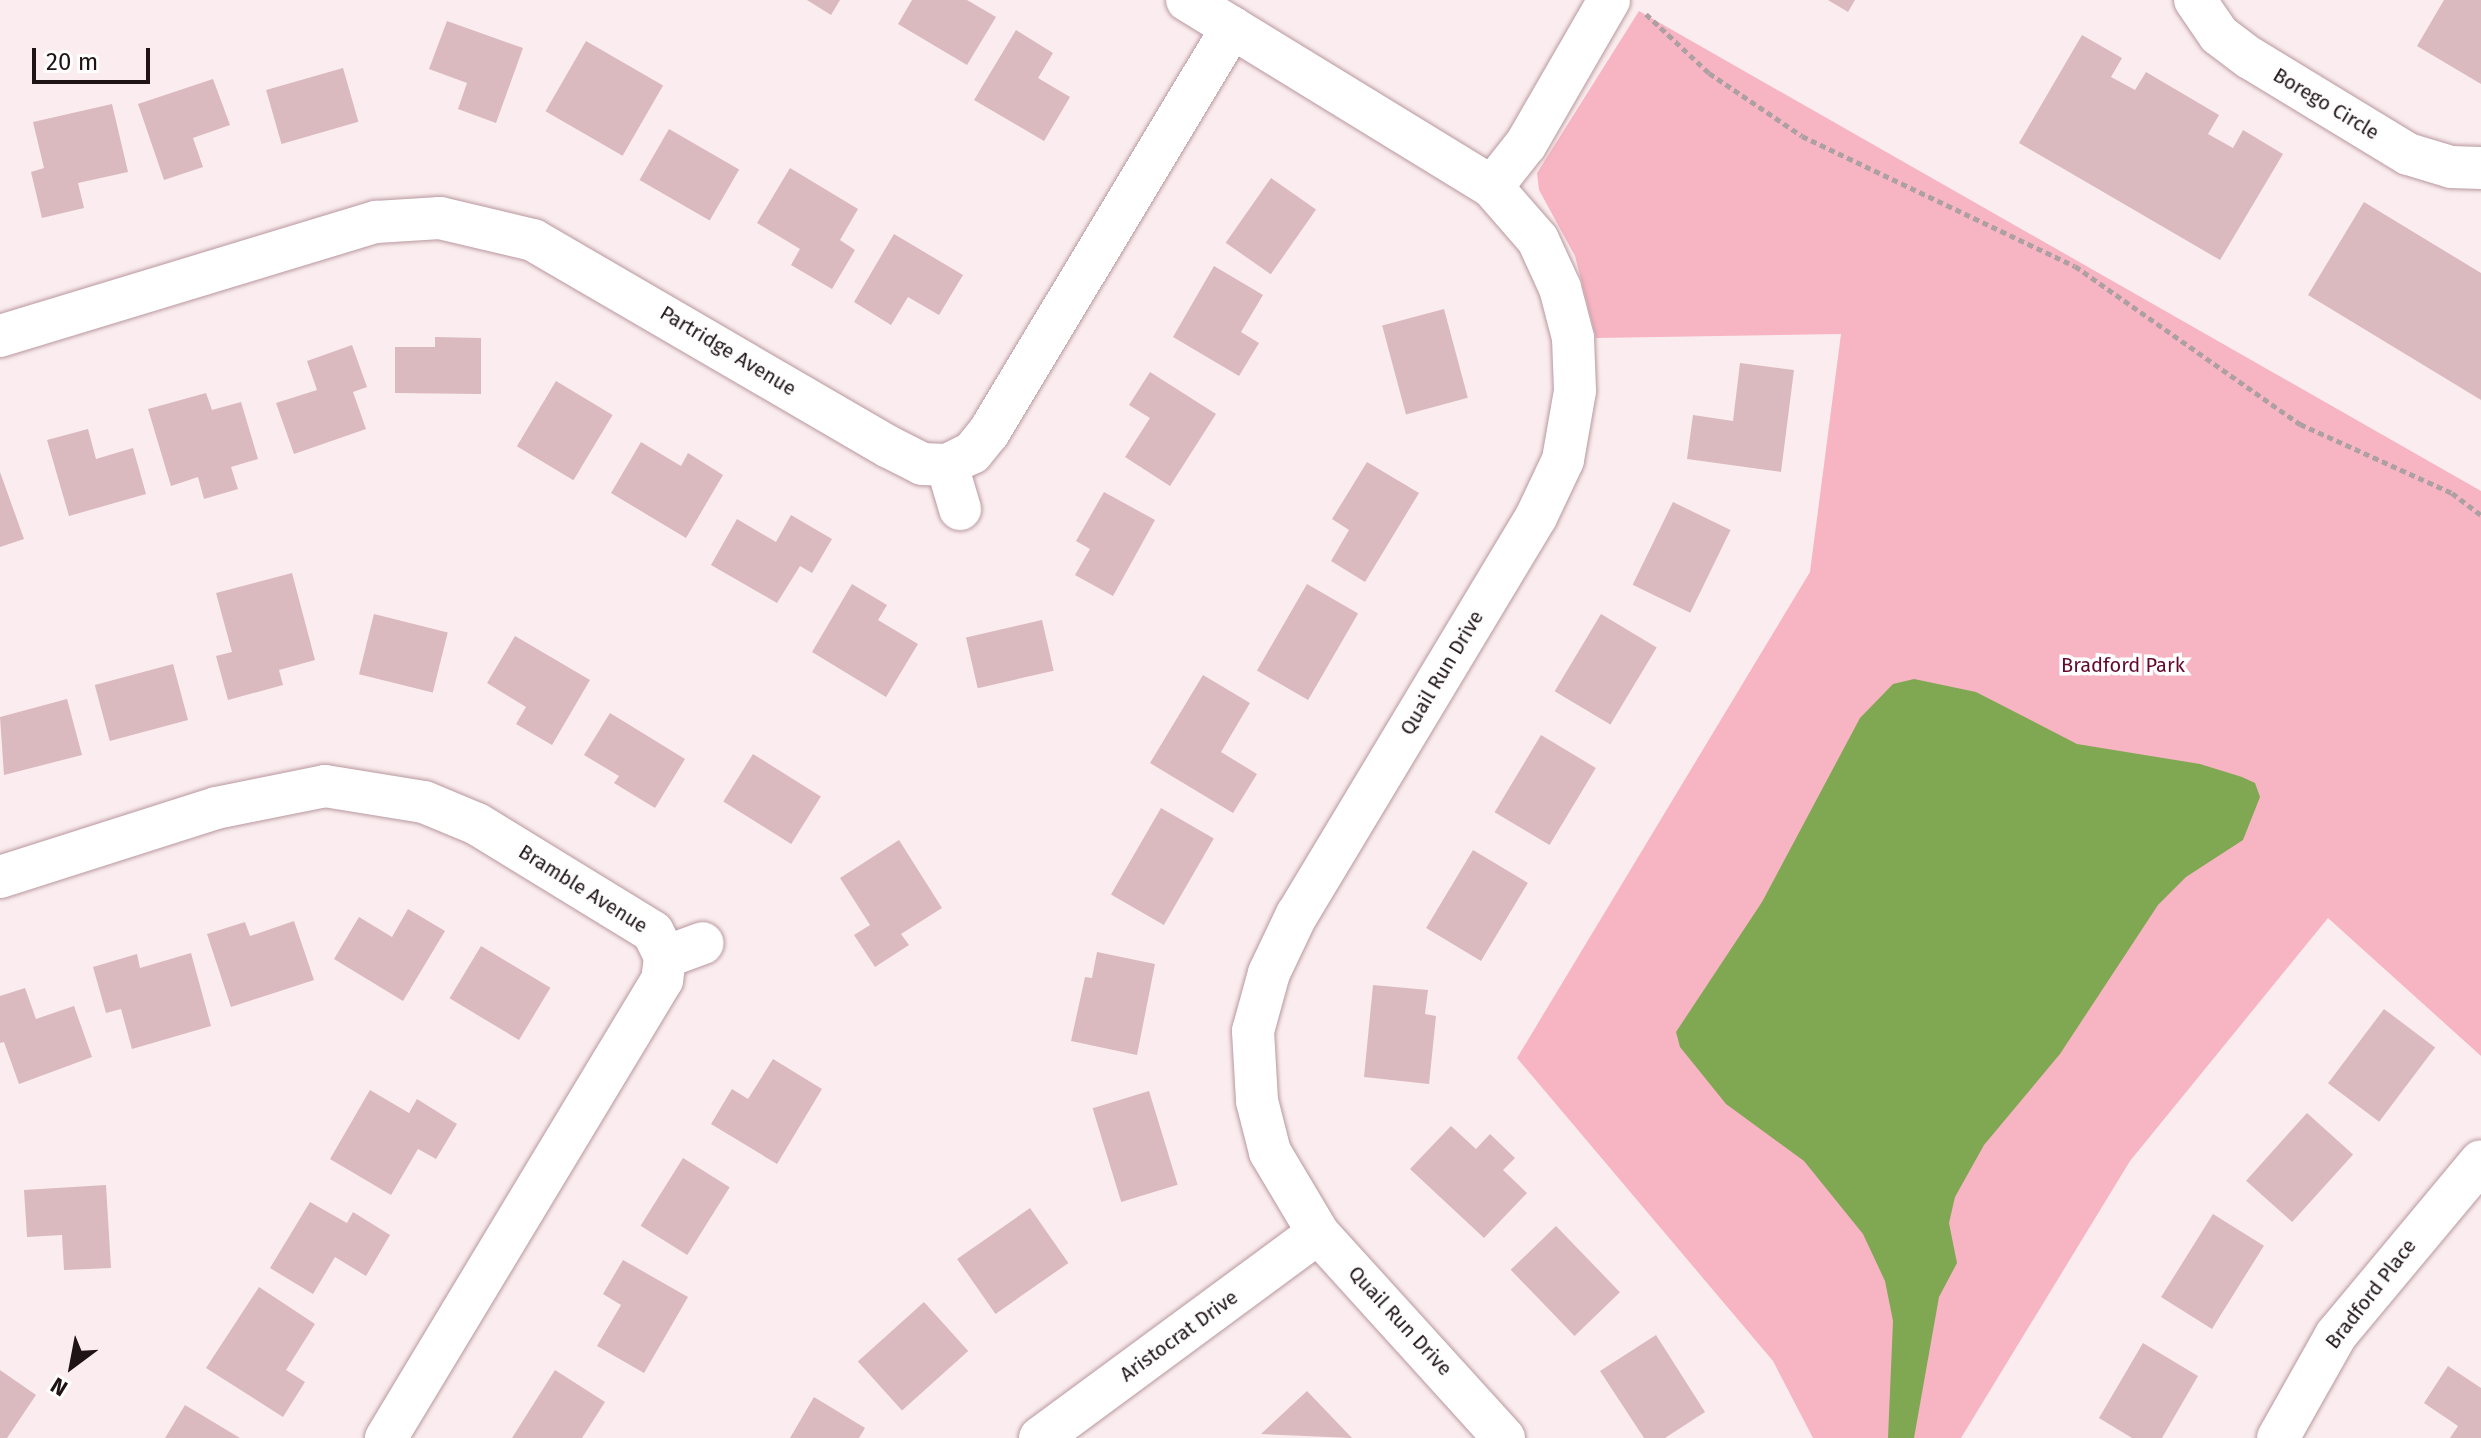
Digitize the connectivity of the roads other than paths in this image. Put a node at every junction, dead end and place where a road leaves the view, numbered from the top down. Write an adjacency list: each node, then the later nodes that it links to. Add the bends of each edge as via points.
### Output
1 (1187, 0): 4 (street, Quail Run Drive)
2 (2195, 0): 5 (street, Borego Circle, via 2219,35 2250,58 2408,154 2451,167)
3 (1626, 5): 6 (street)
4 (1232, 27): 6 (street, Quail Run Drive); 8 (street, via 989,432 972,453)
5 (2481, 168)
6 (1492, 187): 12 (street, Quail Run Drive, via 1538,240 1560,288 1573,338 1572,409 1563,460 1536,517 1297,914 1269,973 1253,1031 1257,1101 1270,1152)
7 (0, 336): 8 (street, Partridge Avenue, via 376,222 440,218 533,240 889,447 922,464)
8 (947, 465): 9 (street)
9 (960, 509)
10 (0, 877): 13 (street, Bramble Avenue, via 216,808 325,786 369,790 424,802 477,824 684,950)
11 (2481, 1161): 16 (street, Bradford Place, via 2345,1323)
12 (1318, 1233): 14 (street, Aristocrat Drive); 15 (street, Quail Run Drive)
13 (386, 1438)
14 (1040, 1438)
15 (1504, 1438)
16 (2278, 1438)

